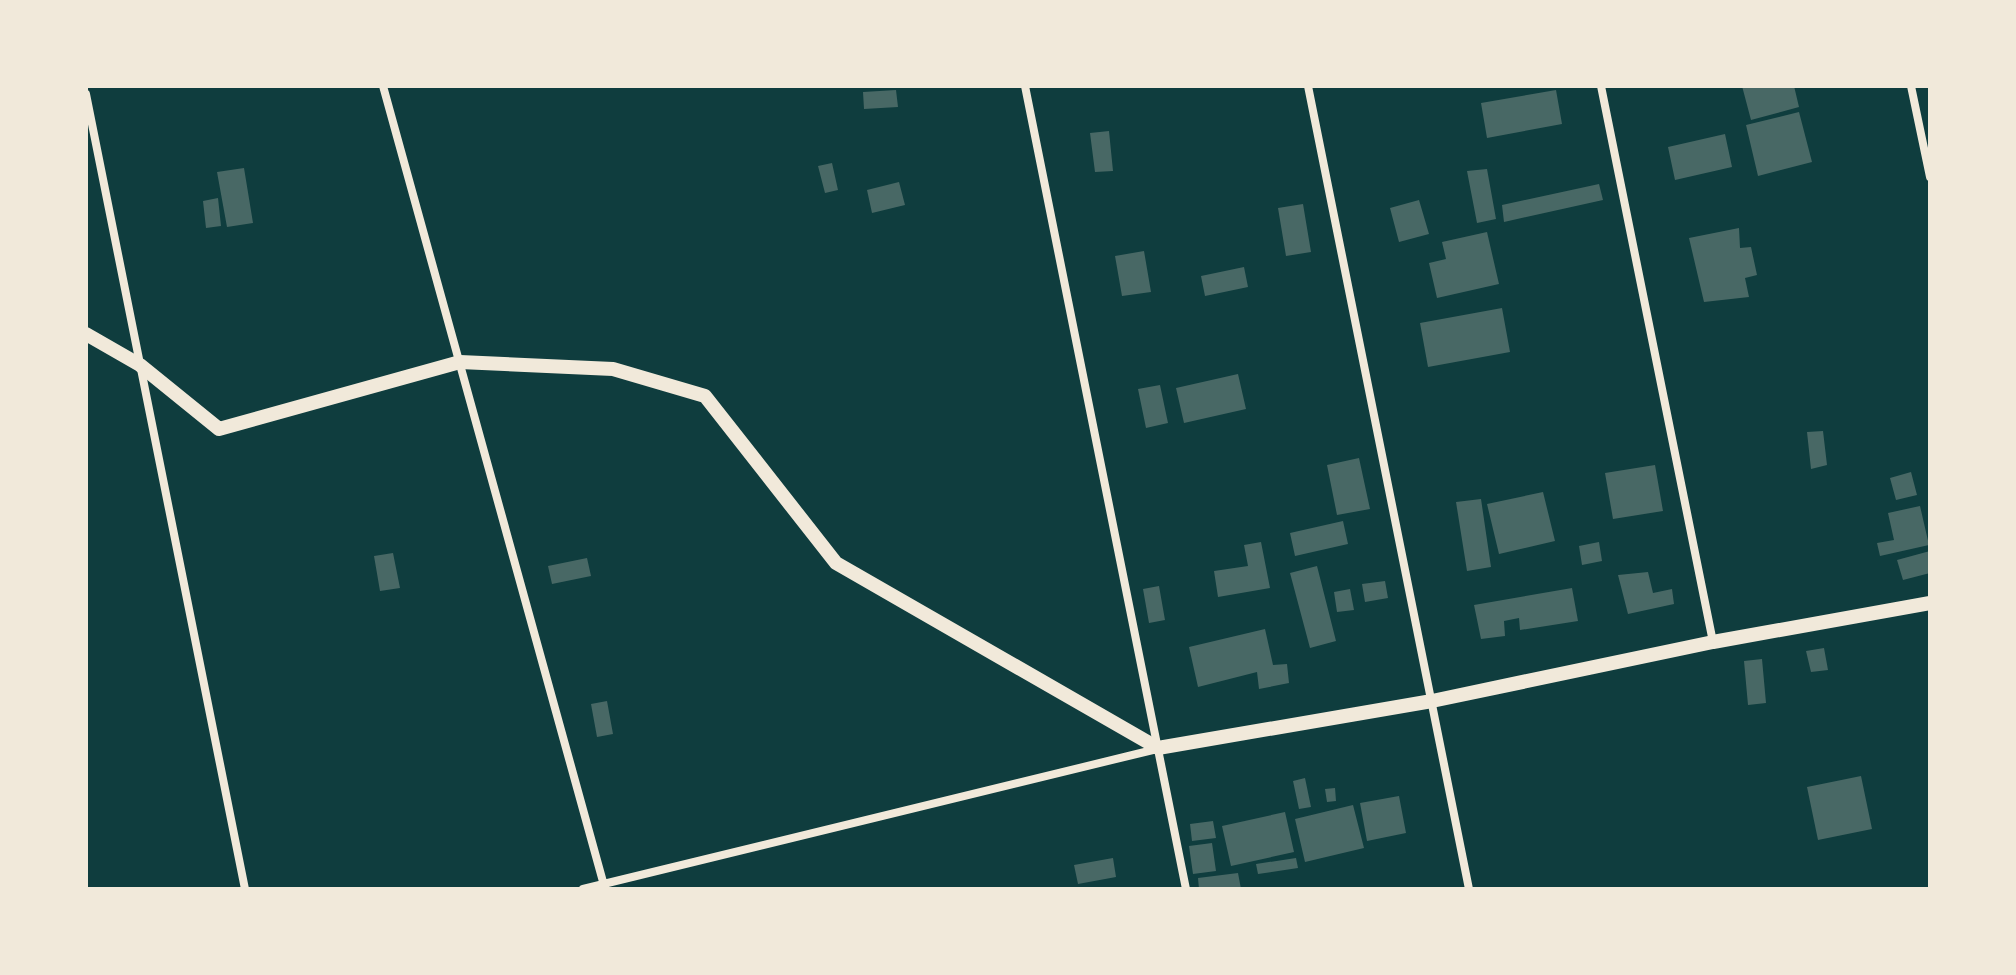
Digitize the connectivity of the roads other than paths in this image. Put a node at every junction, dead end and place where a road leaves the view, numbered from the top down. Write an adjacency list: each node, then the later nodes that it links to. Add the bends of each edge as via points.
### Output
1 (383, 86): 9 (street)
2 (1025, 86): 14 (street)
3 (1308, 86): 13 (street)
4 (1601, 86): 12 (street)
5 (1911, 86): 7 (street)
6 (86, 94): 10 (street)
7 (1930, 177)
8 (86, 334): 10 (street)
9 (460, 362): 10 (street, via 219,429); 14 (street, via 613,369 705,396 836,563); 15 (street)
10 (140, 365): 16 (street)
11 (1930, 603): 12 (street)
12 (1713, 642): 13 (street)
13 (1432, 701): 14 (street); 19 (street)
14 (1158, 748): 15 (street); 18 (street)
15 (605, 887): 17 (street)
16 (245, 889)
17 (583, 889)
18 (1186, 889)
19 (1469, 889)

